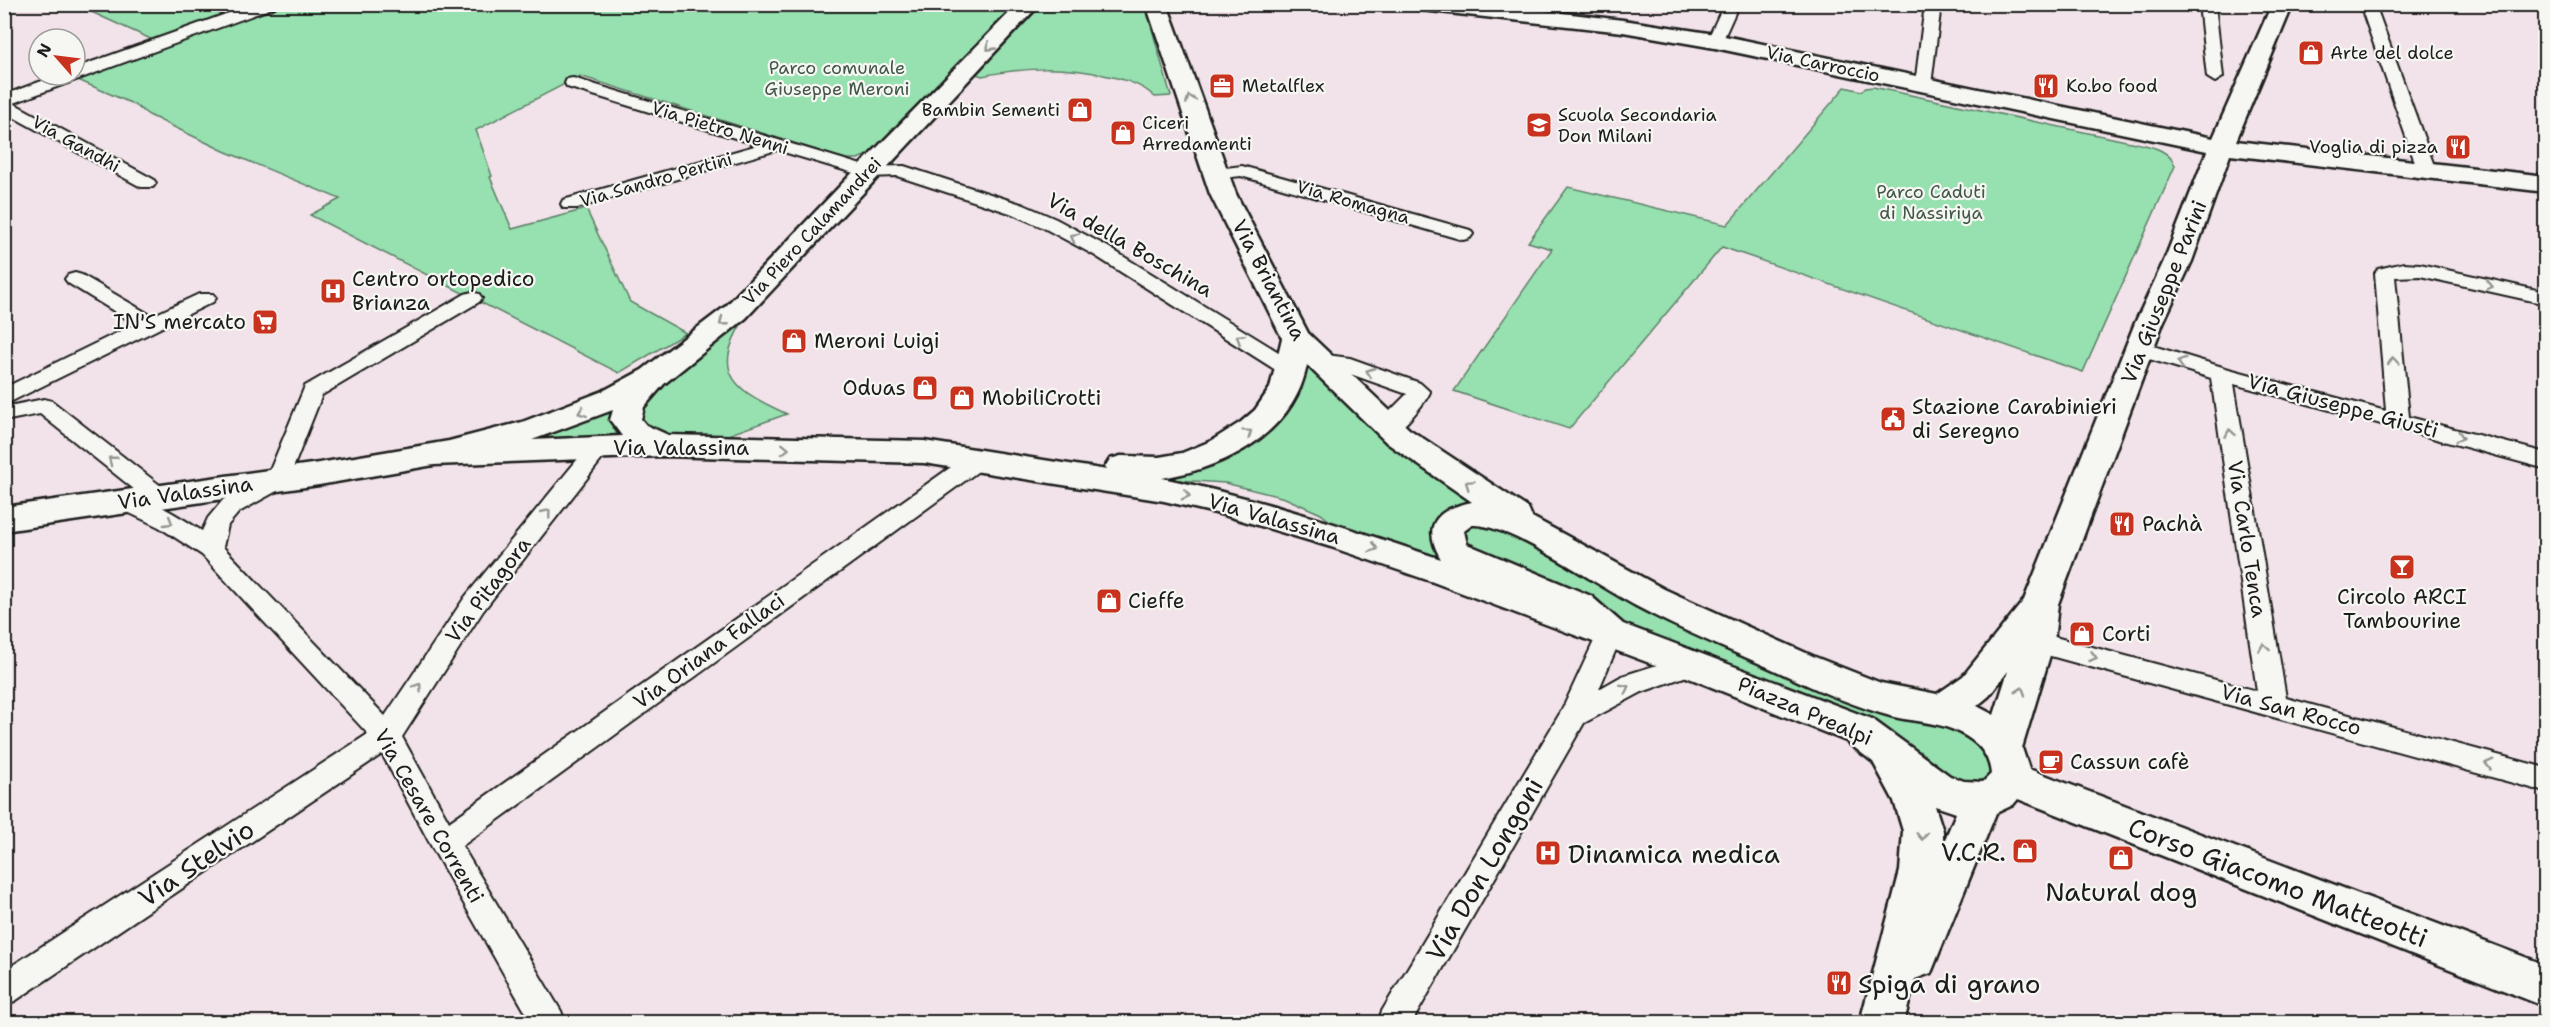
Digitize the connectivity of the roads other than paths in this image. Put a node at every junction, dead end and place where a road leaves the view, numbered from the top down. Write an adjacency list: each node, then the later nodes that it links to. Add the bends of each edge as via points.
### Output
1 (270, 4): 11 (street)
2 (1030, 4): 20 (main road, Via Piero Calamandrei, one-way to 20)
3 (1156, 4): 21 (main road, Via Briantina, one-way to 3)
4 (1421, 4): 10 (main road, Via Carroccio, via 1623,26)
5 (1732, 4): 10 (street)
6 (1933, 4): 14 (street)
7 (2207, 4): 12 (street)
8 (2283, 4): 18 (main road, Via Giuseppe Parini)
9 (2352, 4): 19 (street, via 2368,7)
10 (1715, 41): 14 (main road, Via Carroccio)
11 (87, 70)
12 (2215, 77)
13 (573, 83): 17 (street, Via Pietro Nenni)
14 (1923, 85): 18 (main road, Via Carroccio)
15 (44, 87): 16 (street)
16 (4, 103): 22 (street, Via Gandhi)
17 (776, 145): 20 (street, Via Pietro Nenni); 24 (street, Via Sandro Pertini)
18 (2221, 147): 19 (main road, Via Carroccio); 32 (main road, Via Giuseppe Parini)
19 (2427, 171): 23 (main road, Via Carroccio)
20 (867, 172): 33 (street, Via della Boschina, one-way to 20, via 1101,251 1017,209 898,170); 35 (main road, Via Piero Calamandrei, one-way to 35, via 736,312)
21 (1215, 174): 25 (street, Via Romagna, via 1242,171); 31 (main road, Via Briantina)
22 (147, 183)
23 (2546, 184)
24 (570, 204)
25 (1463, 234)
26 (75, 279): 30 (street)
27 (206, 298): 30 (street)
28 (472, 298): 46 (street, via 313,391)
29 (2546, 298): 38 (street, one-way to 29, via 2385,273 2420,270)
30 (151, 325): 36 (street)
31 (1296, 338): 33 (main road, Via Valassina)
32 (2140, 349): 34 (street, Via Giuseppe Giusti, one-way to 32); 52 (main road, Via Giuseppe Parini)
33 (1304, 365): 39 (main road, Via Briantina); 39 (street, one-way to 33, via 1419,392 1342,363); 42 (main road, Via Valassina, one-way to 33, via 1150,469 1172,466 1227,446 1256,427)
34 (2221, 374): 38 (street, Via Giuseppe Giusti); 56 (street, Via Carlo Tenca, one-way to 34)
35 (653, 377): 40 (main road, Via Piero Calamandrei, via 630,405 626,420 635,432); 43 (main road, Via Valassina, one-way to 43, via 622,396 545,426)
36 (12, 394)
37 (4, 414): 47 (street, one-way to 37, via 44,406)
38 (2398, 420): 45 (street, Via Giuseppe Giusti, one-way to 45)
39 (1387, 427): 50 (main road, Via Briantina, one-way to 39, via 1514,514)
40 (663, 446): 41 (main road, Via Valassina); 42 (main road, Via Valassina, one-way to 42)
41 (598, 449): 43 (main road, Via Valassina); 59 (street, Via Pitagora, one-way to 41, via 474,604)
42 (924, 452): 44 (main road, Via Valassina)
43 (437, 455): 46 (main road, Via Valassina)
44 (976, 461): 53 (main road, Via Valassina, one-way to 53, via 1110,480 1224,504 1363,545); 63 (street, Via Oriana Fallaci)
45 (2546, 461)
46 (277, 481): 47 (main road, Via Valassina); 51 (street, via 228,507 210,534)
47 (159, 496): 48 (main road, Via Valassina)
48 (125, 501): 49 (main road, Via Valassina); 51 (street, Via Cesare Correnti, one-way to 51, via 168,521)
49 (4, 519)
50 (1532, 532): 53 (main road, Piazza Prealpi, via 1479,513 1456,519 1447,536 1455,553 1580,605); 57 (main road, Piazza Prealpi, via 1659,603 1838,683 1880,699)
51 (211, 549): 59 (street, Via Cesare Correnti)
52 (2040, 604): 54 (main road, Via Giuseppe Parini); 57 (main road, Via Giuseppe Parini, via 1976,686)
53 (1610, 633): 55 (main road, Piazza Prealpi); 58 (street, Via Don Longoni)
54 (2036, 642): 56 (street, Via San Rocco, one-way to 56); 61 (main road, Via Giuseppe Parini, one-way to 54)
55 (1692, 664): 58 (street, one-way to 55, via 1632,684); 60 (main road, Piazza Prealpi, via 1859,730)
56 (2273, 705): 62 (street, Via San Rocco, one-way to 56)
57 (1945, 709): 61 (main road, Piazza Prealpi, via 1988,731)
58 (1574, 715): 67 (street, Via Don Longoni)
59 (387, 736): 63 (street, Via Cesare Correnti); 65 (street, Via Stelvio)
60 (1882, 745): 61 (main road, Piazza Prealpi, via 1930,785 1951,794); 68 (main road, one-way to 68, via 1913,798 1923,831 1921,871)
61 (1998, 775): 64 (main road, Corso Giacomo Matteotti); 69 (main road, Via Giuseppe Parini)
62 (2546, 780)
63 (444, 842): 66 (street, Via Cesare Correnti)
64 (2546, 986)
65 (4, 990)
66 (549, 1023)
67 (1394, 1023)
68 (1882, 1023)
69 (1890, 1023)

